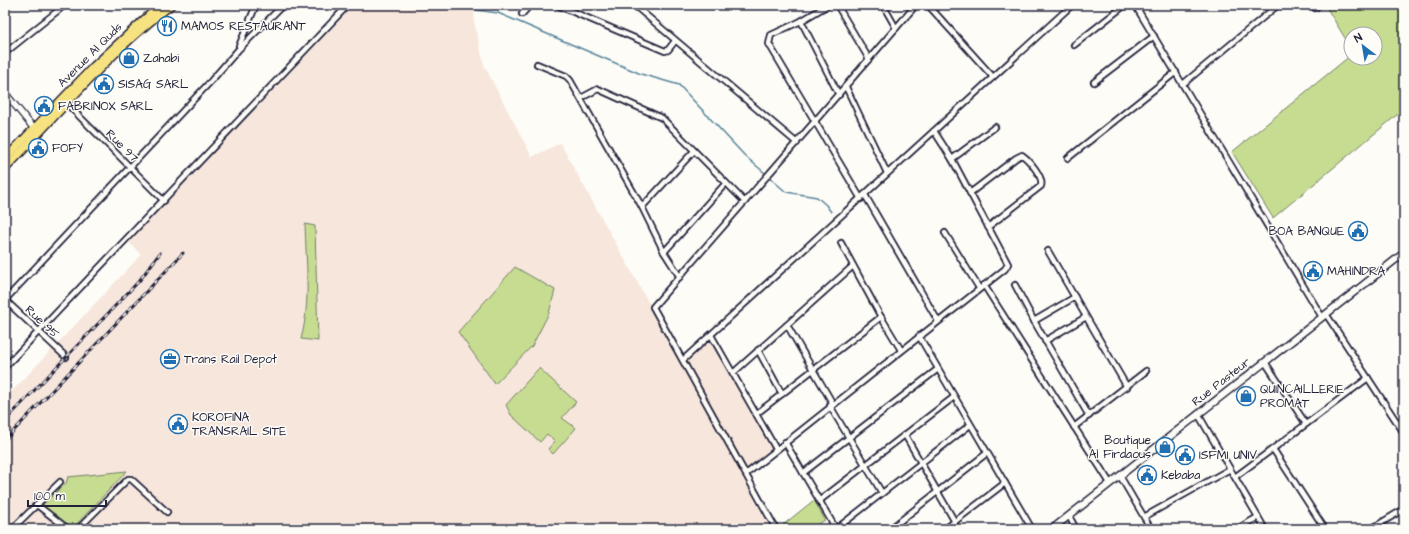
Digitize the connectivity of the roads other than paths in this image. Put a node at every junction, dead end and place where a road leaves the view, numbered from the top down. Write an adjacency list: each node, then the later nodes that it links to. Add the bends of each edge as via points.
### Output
1 (65, 5): 28 (street)
2 (159, 5): 43 (main road, Avenue Al Quds, via 94,66)
3 (171, 5): 39 (main road, Avenue Al Quds, via 124,45)
4 (256, 5): 27 (street)
5 (282, 5): 27 (street)
6 (348, 5): 55 (street)
7 (530, 5): 21 (street)
8 (557, 5): 25 (street, via 665,50 668,50)
9 (634, 5): 25 (street)
10 (828, 5): 22 (street)
11 (837, 5): 29 (street)
12 (883, 5): 23 (street)
13 (916, 5): 23 (street)
14 (928, 5): 32 (street)
15 (1072, 5): 32 (street)
16 (1125, 5): 26 (street)
17 (1278, 5): 34 (street)
18 (1313, 5): 19 (street, via 1315,8)
19 (1319, 5)
20 (1136, 6): 24 (street)
21 (522, 14)
22 (801, 21): 37 (street); 40 (street, via 771,35 769,44)
23 (896, 28): 29 (street)
24 (1154, 36): 31 (street); 33 (street)
25 (675, 41): 44 (street)
26 (1074, 44)
27 (238, 50): 49 (street, via 212,82)
28 (5, 53)
29 (869, 60): 35 (street)
30 (537, 64): 38 (street, via 566,76)
31 (1176, 72): 34 (street); 46 (street)
32 (993, 77): 42 (street)
33 (1094, 82)
34 (1182, 84): 71 (street)
35 (846, 87): 37 (street); 51 (street)
36 (5, 92): 43 (street)
37 (838, 95): 40 (street)
38 (581, 98): 45 (street, via 598,89 635,105 662,118); 57 (street)
39 (67, 104): 43 (main road, Avenue Al Quds); 49 (street, Rue 97)
40 (815, 122): 44 (street); 54 (street)
41 (995, 127): 48 (street)
42 (934, 131): 48 (street); 51 (street)
43 (36, 132): 47 (main road, Avenue Al Quds); 50 (main road, Avenue Al Quds)
44 (797, 143): 56 (street)
45 (694, 151): 52 (street); 57 (street)
46 (1068, 158)
47 (5, 159)
48 (952, 159): 53 (street)
49 (130, 167): 55 (street, Rue 97); 70 (street)
50 (5, 170)
51 (887, 174): 54 (street)
52 (726, 183): 56 (street); 62 (street)
53 (970, 193): 58 (street); 58 (street, via 1022,155 1041,180 1041,186)
54 (863, 197): 75 (street); 78 (street)
55 (164, 201): 77 (street)
56 (745, 202): 65 (street)
57 (642, 207): 62 (street)
58 (988, 227): 66 (street, via 1008,264)
59 (945, 233): 68 (street)
60 (841, 243): 64 (street)
61 (1048, 251): 69 (street)
62 (664, 252): 65 (street)
63 (1404, 253): 71 (main road, Rue Pasteur)
64 (853, 266): 72 (street); 76 (street)
65 (680, 277): 84 (street, via 653,307)
66 (984, 284): 68 (street); 101 (street)
67 (1015, 285): 74 (street)
68 (979, 288): 75 (street)
69 (1075, 297): 73 (street); 74 (street)
70 (5, 300): 77 (street, Rue 95)
71 (1324, 316): 85 (main road, Rue Pasteur); 91 (street)
72 (881, 317): 82 (street); 88 (street)
73 (1086, 317): 80 (street); 92 (street)
74 (1034, 320): 80 (street)
75 (938, 321): 79 (street)
76 (787, 325): 81 (street); 88 (street)
77 (39, 332): 83 (street, Rue 95); 86 (street)
78 (711, 335): 84 (street); 90 (street)
79 (919, 336): 82 (street); 87 (street)
80 (1045, 341): 98 (street)
81 (758, 350): 90 (street); 93 (street)
82 (901, 350): 95 (street)
83 (66, 357)
84 (683, 360): 113 (street)
85 (1265, 362): 97 (main road, Rue Pasteur); 100 (street)
86 (5, 367)
87 (938, 369): 94 (street); 104 (street)
88 (813, 370): 93 (street); 95 (street)
89 (1146, 371): 92 (street)
90 (732, 373): 96 (street)
91 (1368, 378): 100 (street); 102 (street)
92 (1127, 386): 98 (street)
93 (782, 394): 96 (street)
94 (954, 397): 99 (street); 103 (street)
95 (832, 405): 104 (street); 105 (street)
96 (756, 414): 106 (street)
97 (1198, 414): 111 (street); 114 (main road, Rue Pasteur)
98 (1089, 416): 101 (street)
99 (970, 424): 108 (street); 109 (street)
100 (1306, 424): 107 (street)
101 (1074, 427): 118 (street)
102 (1404, 433)
103 (905, 435): 109 (street); 110 (street)
104 (849, 437): 110 (street); 112 (street)
105 (785, 442): 106 (street); 112 (street)
106 (776, 449): 113 (street)
107 (1273, 449): 115 (street); 142 (street)
108 (987, 453): 117 (street); 119 (street)
109 (921, 463): 119 (street); 120 (street)
110 (866, 465): 120 (street); 121 (street)
111 (1230, 469): 115 (street); 126 (street)
112 (803, 473): 121 (street)
113 (746, 474): 132 (street)
114 (1120, 476): 118 (main road, Rue Pasteur); 126 (street)
115 (1235, 477): 127 (street)
116 (60, 482): 122 (street)
117 (1005, 483): 128 (street); 136 (street)
118 (1110, 483): 125 (main road, Rue Pasteur)
119 (938, 492): 128 (street); 134 (street)
120 (882, 493): 133 (street)
121 (819, 501): 133 (street)
122 (37, 505): 129 (street); 130 (street)
123 (1404, 509): 143 (street)
124 (167, 512): 131 (street, via 128,479)
125 (1069, 516): 137 (main road, Rue Pasteur); 138 (street)
126 (1144, 517): 139 (street)
127 (1258, 517): 140 (street); 141 (street)
128 (955, 522): 135 (street)
129 (12, 529)
130 (68, 529)
131 (78, 529)
132 (776, 529)
133 (836, 529)
134 (890, 529)
135 (945, 529)
136 (1032, 529)
137 (1052, 529)
138 (1076, 529)
139 (1151, 529)
140 (1237, 529)
141 (1265, 529)
142 (1325, 529)
143 (1373, 529)

